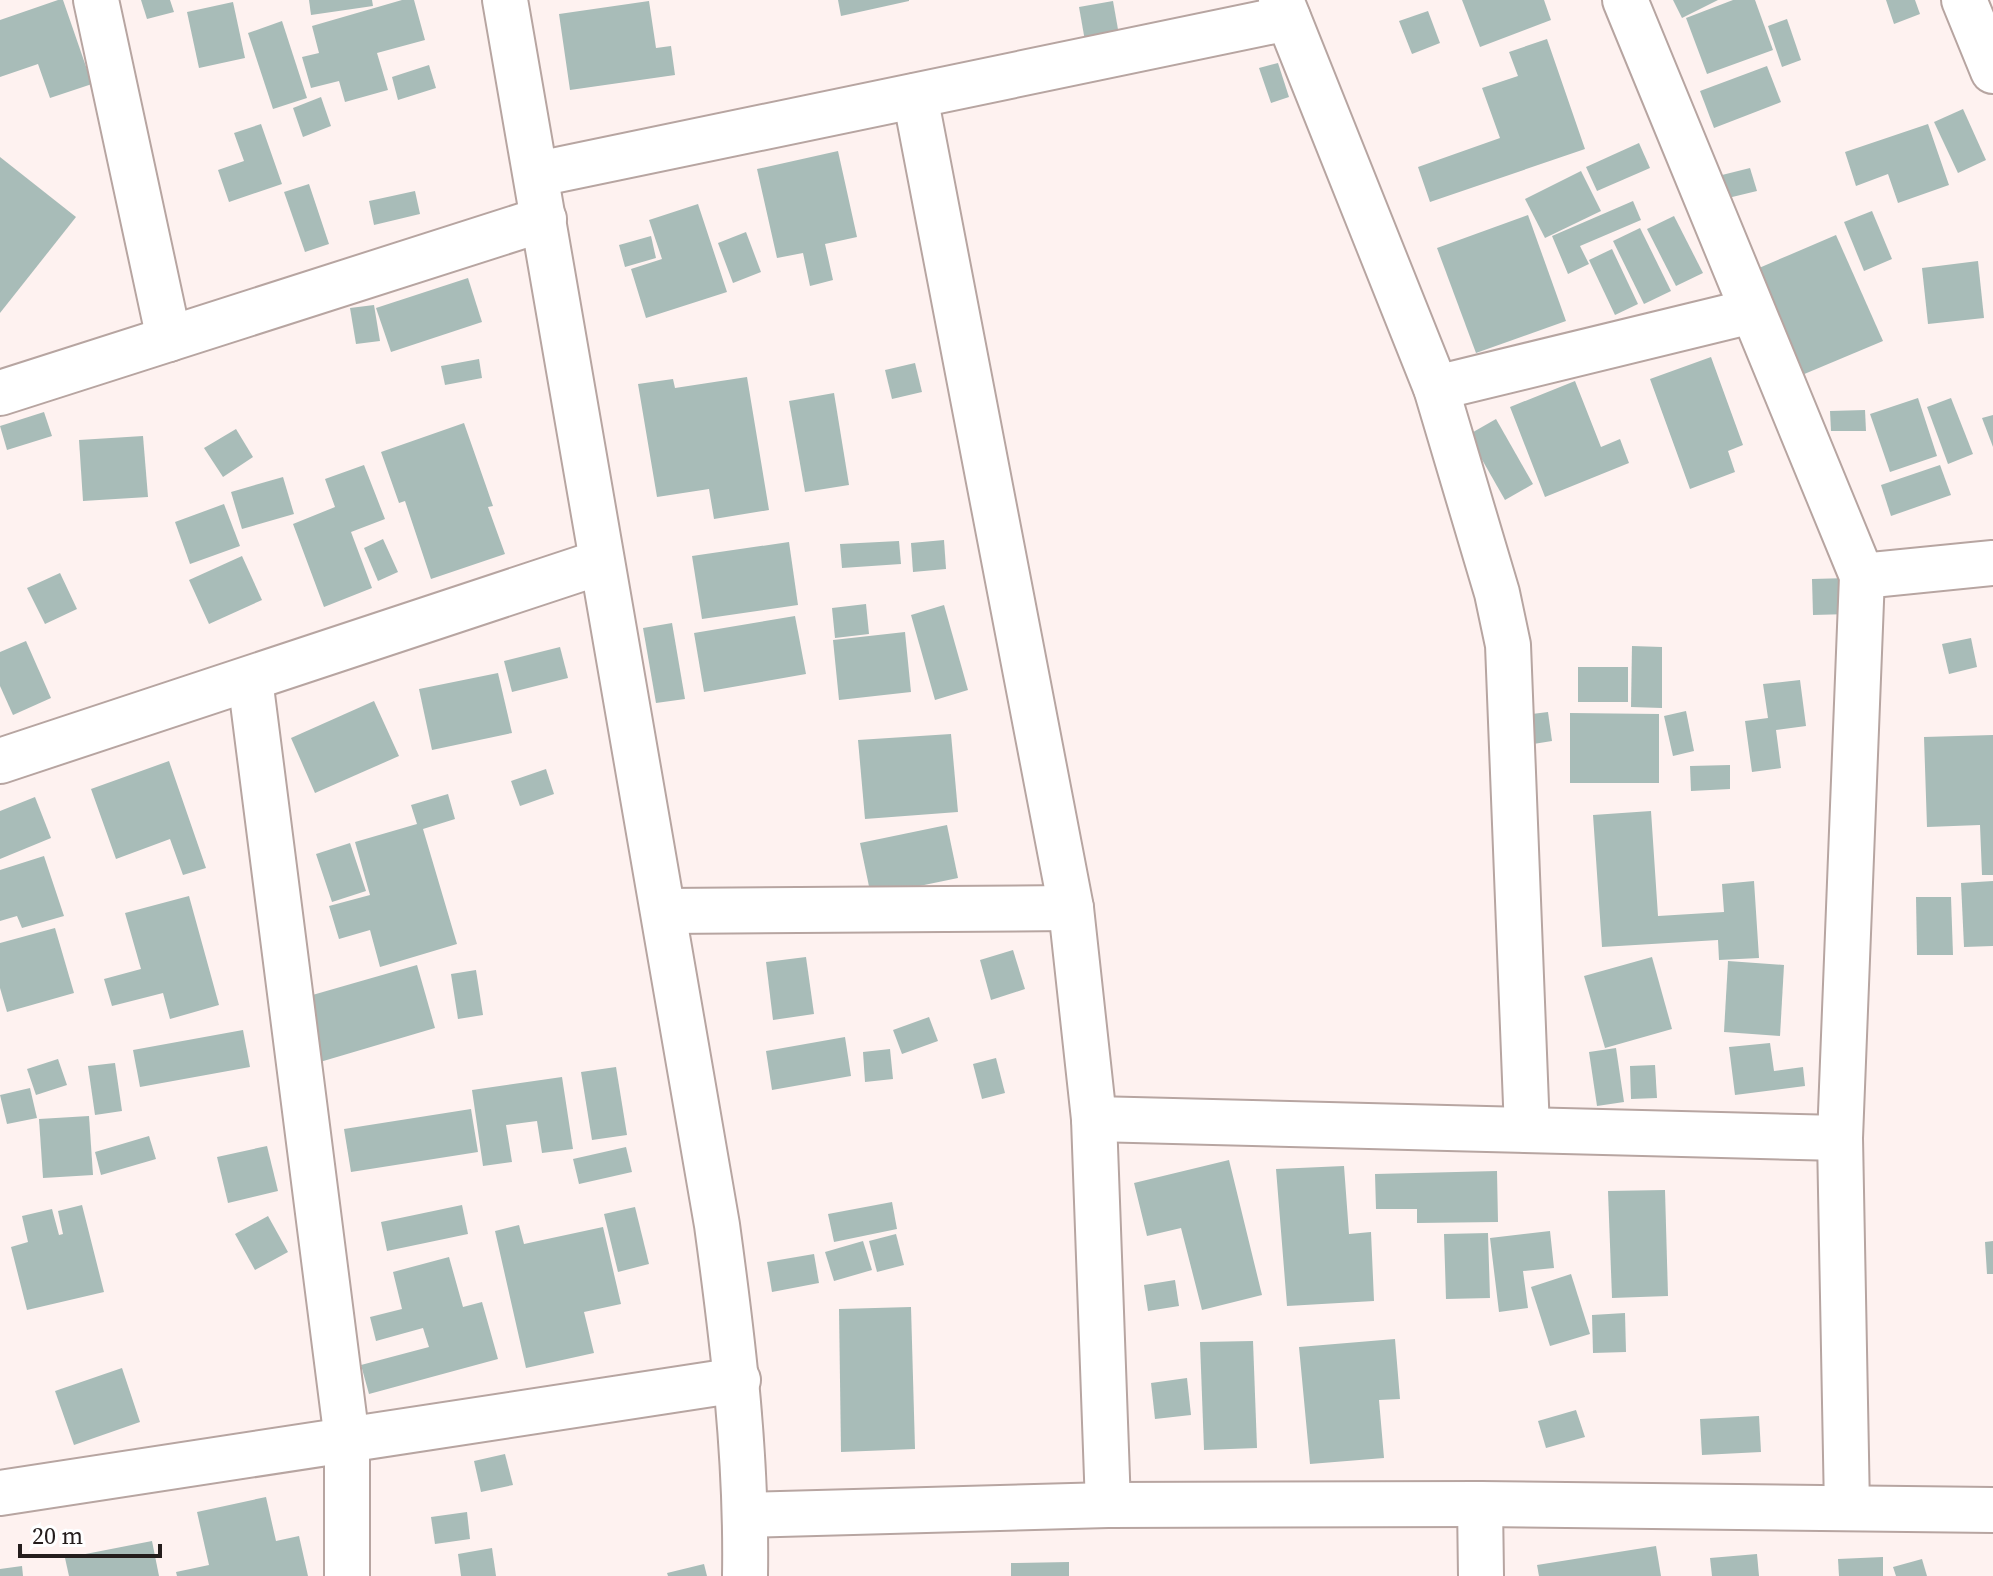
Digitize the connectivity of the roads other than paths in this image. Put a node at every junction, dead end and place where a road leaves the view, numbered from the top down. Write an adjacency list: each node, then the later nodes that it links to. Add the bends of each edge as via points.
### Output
1 (96, 0): 11 (street)
2 (505, 0): 8 (street)
3 (1625, 0): 10 (street)
4 (1964, 0): 6 (street)
5 (1284, 9): 7 (street); 12 (street)
6 (1993, 71)
7 (915, 96): 8 (street); 19 (street)
8 (538, 174): 9 (street)
9 (544, 219): 11 (street); 14 (street)
10 (1752, 311): 12 (street); 16 (street)
11 (169, 339): 13 (street)
12 (1436, 388): 22 (street, via 1508,645)
13 (0, 393)
14 (601, 562): 17 (street); 20 (street)
15 (1993, 563): 16 (street)
16 (1862, 576): 23 (street)
17 (250, 679): 18 (street); 25 (street)
18 (0, 761)
19 (1071, 908): 20 (street); 21 (street)
20 (666, 911): 24 (street)
21 (1094, 1119): 22 (street); 28 (street)
22 (1527, 1130): 23 (street)
23 (1840, 1138): 29 (street)
24 (738, 1380): 25 (street); 31 (street)
25 (347, 1440): 26 (street); 32 (street)
26 (0, 1493)
27 (1480, 1504): 28 (street); 29 (street); 34 (street)
28 (1108, 1505): 31 (street)
29 (1847, 1508): 30 (street)
30 (1993, 1510)
31 (746, 1515): 33 (street)
32 (347, 1576)
33 (745, 1576)
34 (1481, 1576)

